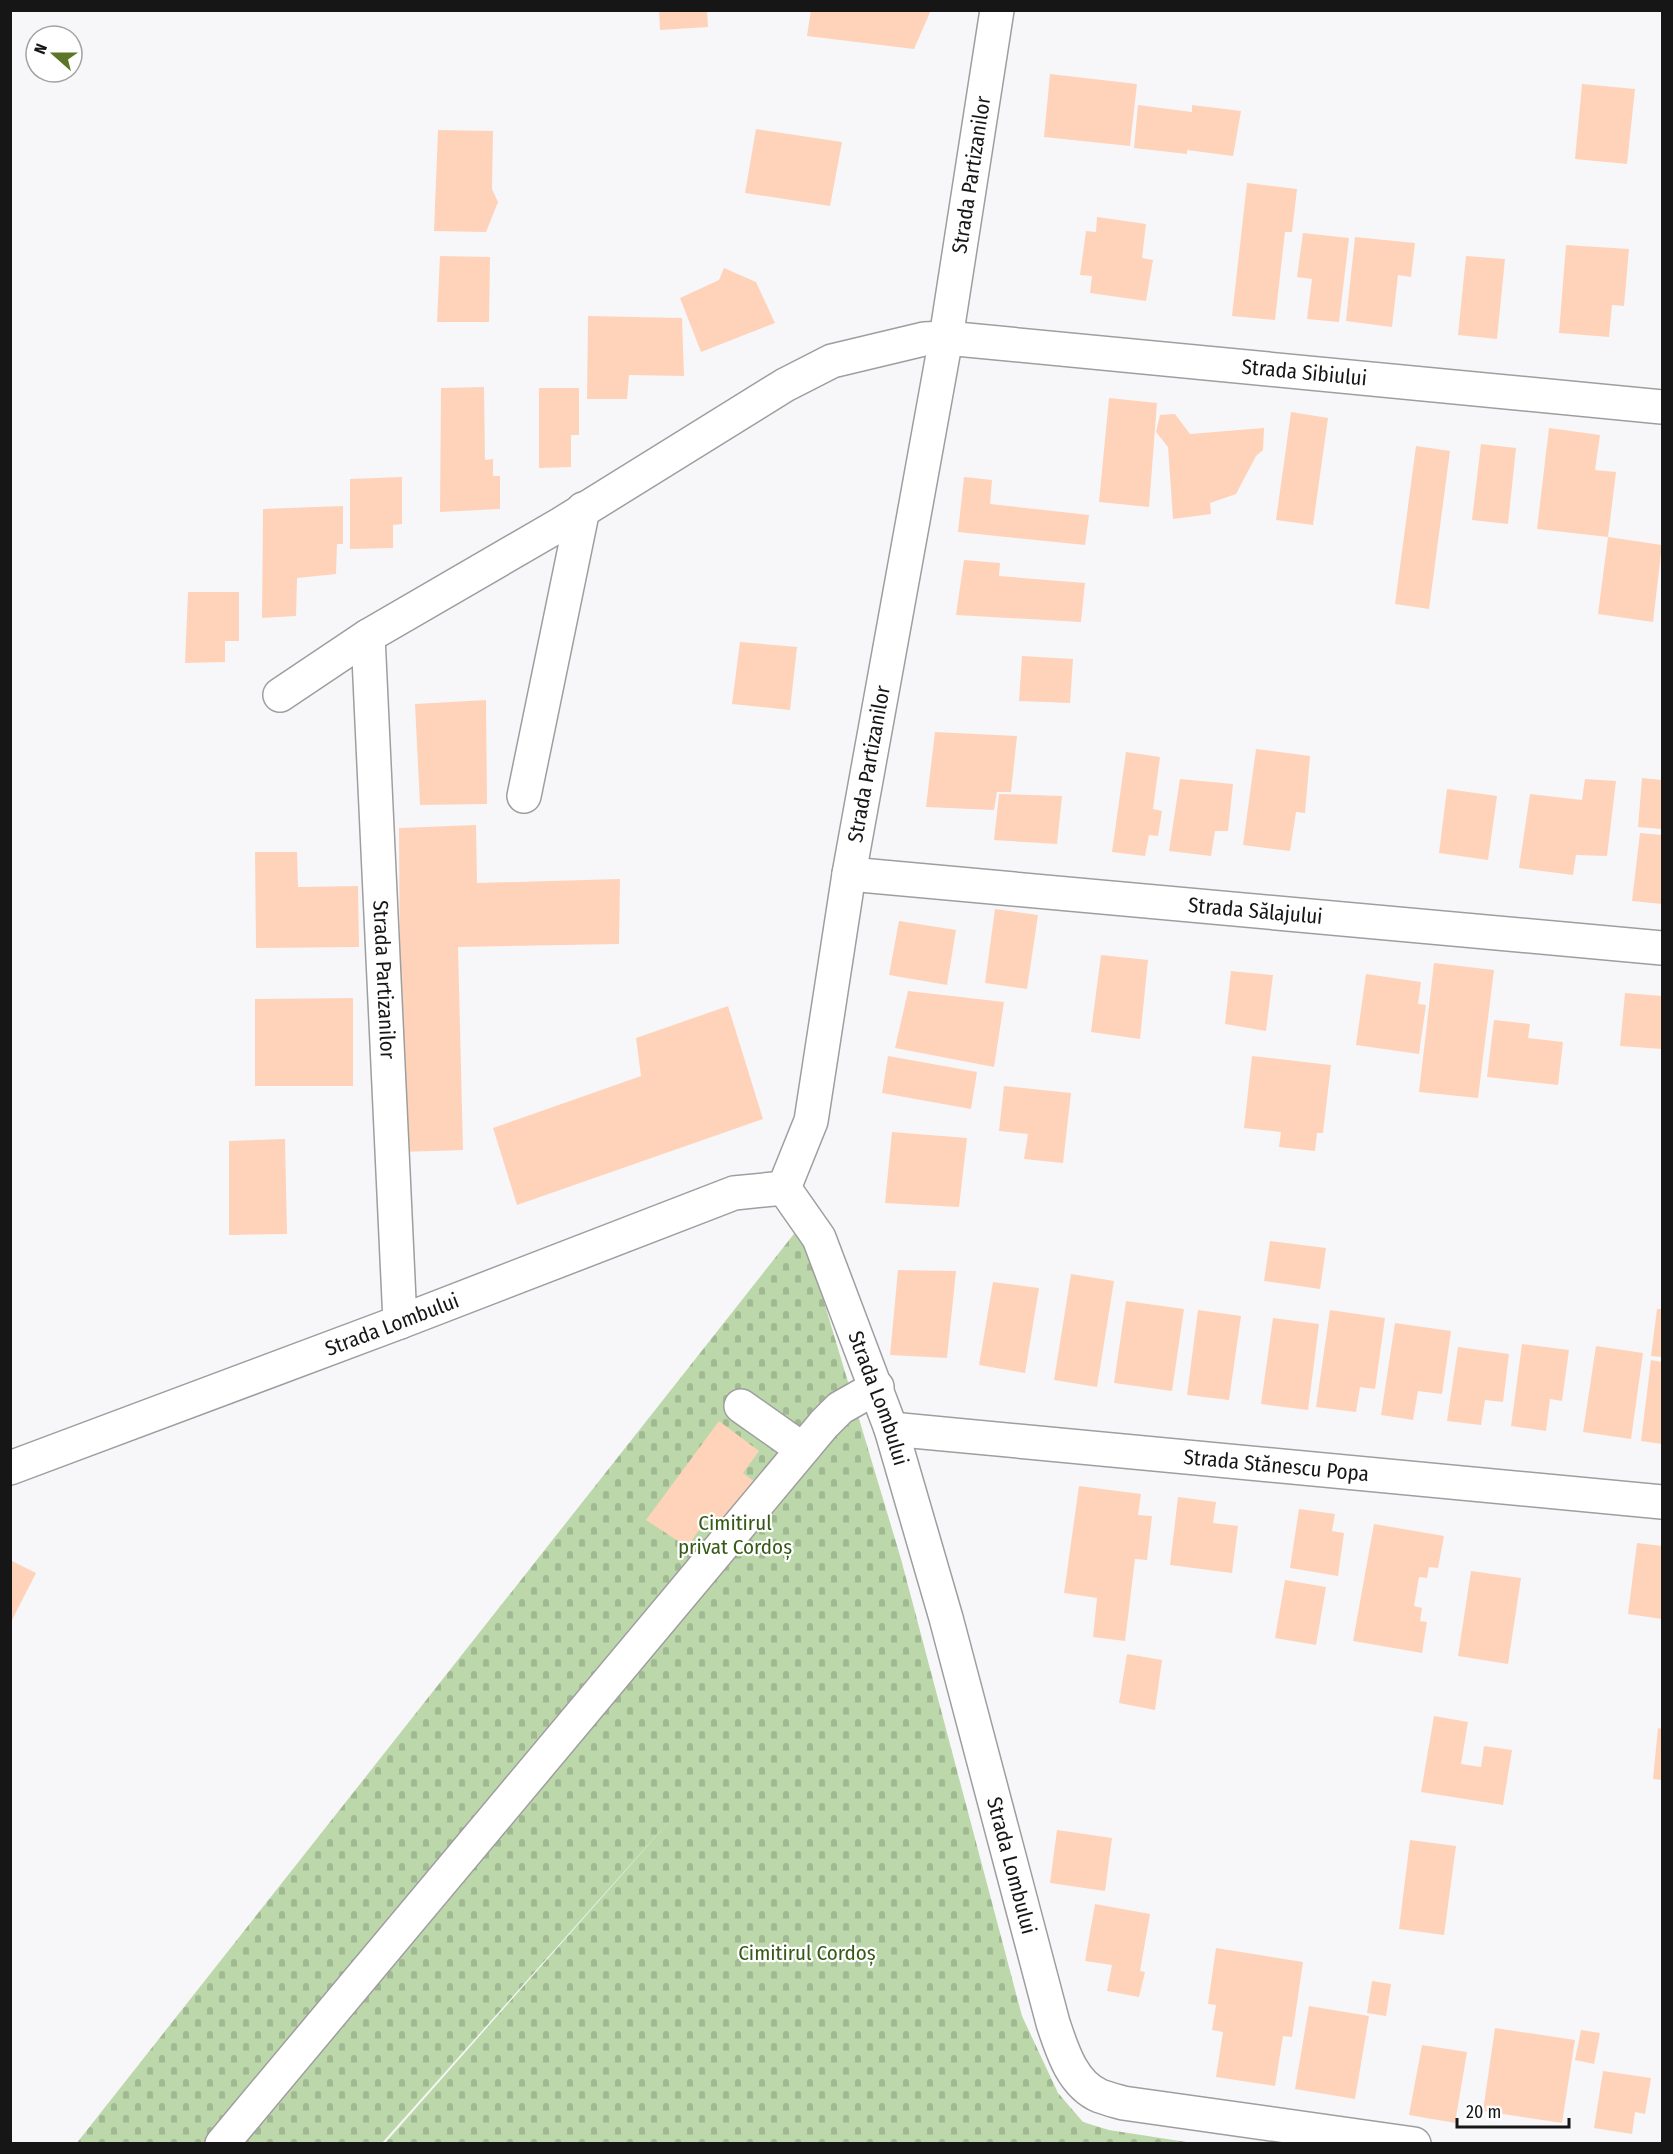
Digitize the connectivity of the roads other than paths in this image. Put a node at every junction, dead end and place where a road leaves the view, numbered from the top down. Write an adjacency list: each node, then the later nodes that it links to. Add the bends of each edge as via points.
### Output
1 (997, 10): 2 (street, Strada Partizanilor)
2 (946, 338): 3 (street, Strada Sibiului); 4 (street, via 924,339 832,361 785,385); 8 (street, Strada Partizanilor)
3 (1662, 407)
4 (583, 509): 5 (street); 7 (street)
5 (368, 636): 6 (street); 11 (street, Strada Partizanilor)
6 (280, 694)
7 (524, 796)
8 (849, 874): 9 (street, Strada Sălajului); 10 (street, Strada Partizanilor, via 811,1121)
9 (1662, 948)
10 (784, 1188): 11 (street, Strada Lombului, via 734,1193); 12 (street, Strada Lombului, via 819,1238)
11 (400, 1322): 16 (street, Strada Lombului)
12 (877, 1388): 14 (street, Strada Lombului); 15 (street, via 840,1408)
13 (741, 1406): 15 (street)
14 (891, 1429): 17 (street, Strada Stănescu Popa); 19 (street, Strada Lombului, via 946,1618 1053,2023 1065,2058 1080,2081 1098,2096 1123,2103)
15 (801, 1449): 18 (street)
16 (10, 1468)
17 (1662, 1502)
18 (222, 2144)
19 (1414, 2144)

